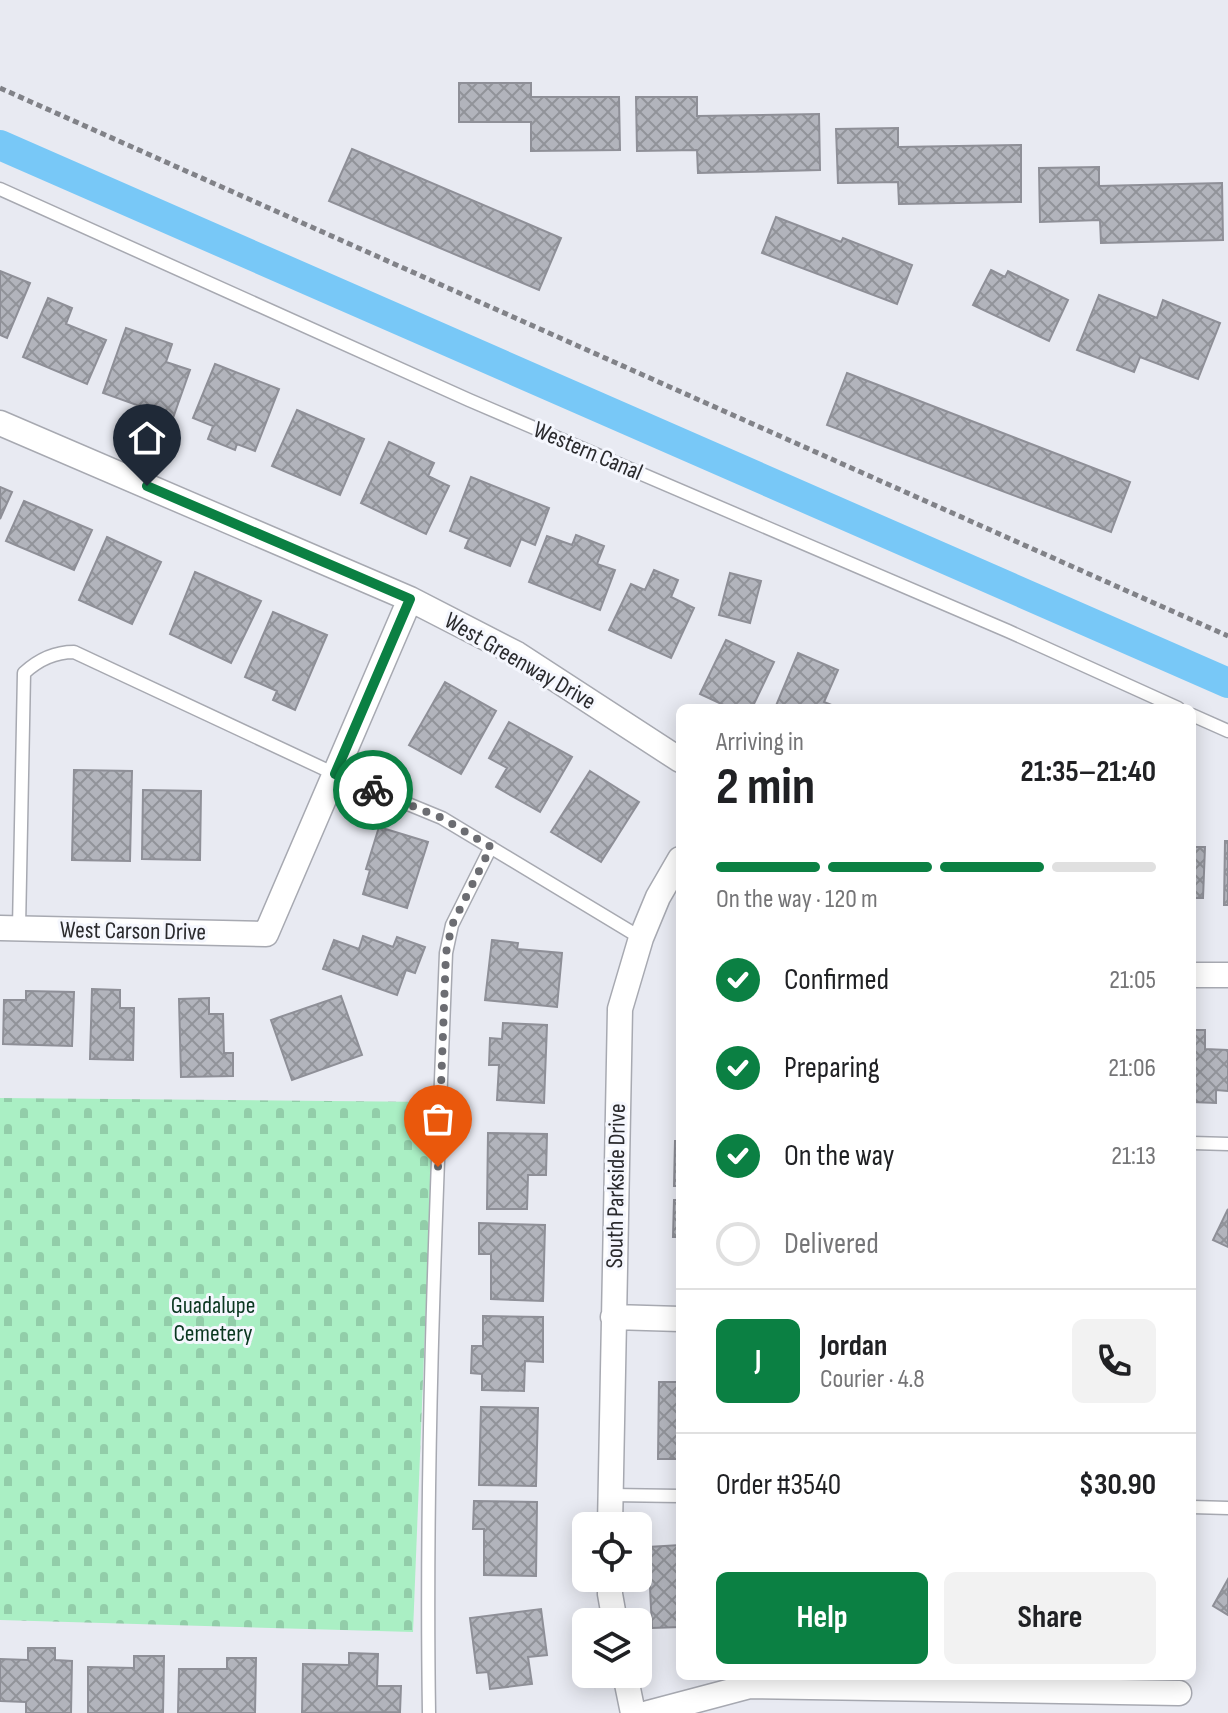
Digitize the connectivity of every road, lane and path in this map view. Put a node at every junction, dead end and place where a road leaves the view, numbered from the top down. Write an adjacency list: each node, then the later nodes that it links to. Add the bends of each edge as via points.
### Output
1 (0, 88): 5 (path)
2 (0, 189): 6 (lane, Western Canal, via 469,400)
3 (0, 423): 4 (street, West Greenway Drive)
4 (410, 599): 9 (street, West Greenway Drive, via 517,654); 10 (street)
5 (1228, 636)
6 (1169, 704)
7 (1196, 717): 8 (lane)
8 (1228, 731)
9 (676, 757)
10 (335, 774): 11 (lane, via 442,818); 13 (street, West Carson Drive, via 266,934); 13 (lane, via 74,652 58,652 24,673)
11 (491, 847): 14 (lane); 28 (lane, via 452,925 446,953 434,1259)
12 (676, 866): 14 (street, South Parkside Drive)
13 (10, 928)
14 (641, 938): 19 (street, South Parkside Drive, via 620,1009)
15 (1196, 975): 16 (street)
16 (1228, 975)
17 (1196, 1143): 18 (lane)
18 (1228, 1144)
19 (613, 1317): 20 (street); 21 (street, South Parkside Drive)
20 (676, 1319)
21 (611, 1495): 22 (lane); 25 (street, South Parkside Drive)
22 (676, 1496)
23 (1196, 1507): 24 (lane)
24 (1228, 1508)
25 (610, 1512)
26 (628, 1688): 29 (street)
27 (1179, 1693): 30 (street, via 750,1686)
28 (429, 1713)
29 (633, 1713)
30 (648, 1713)

